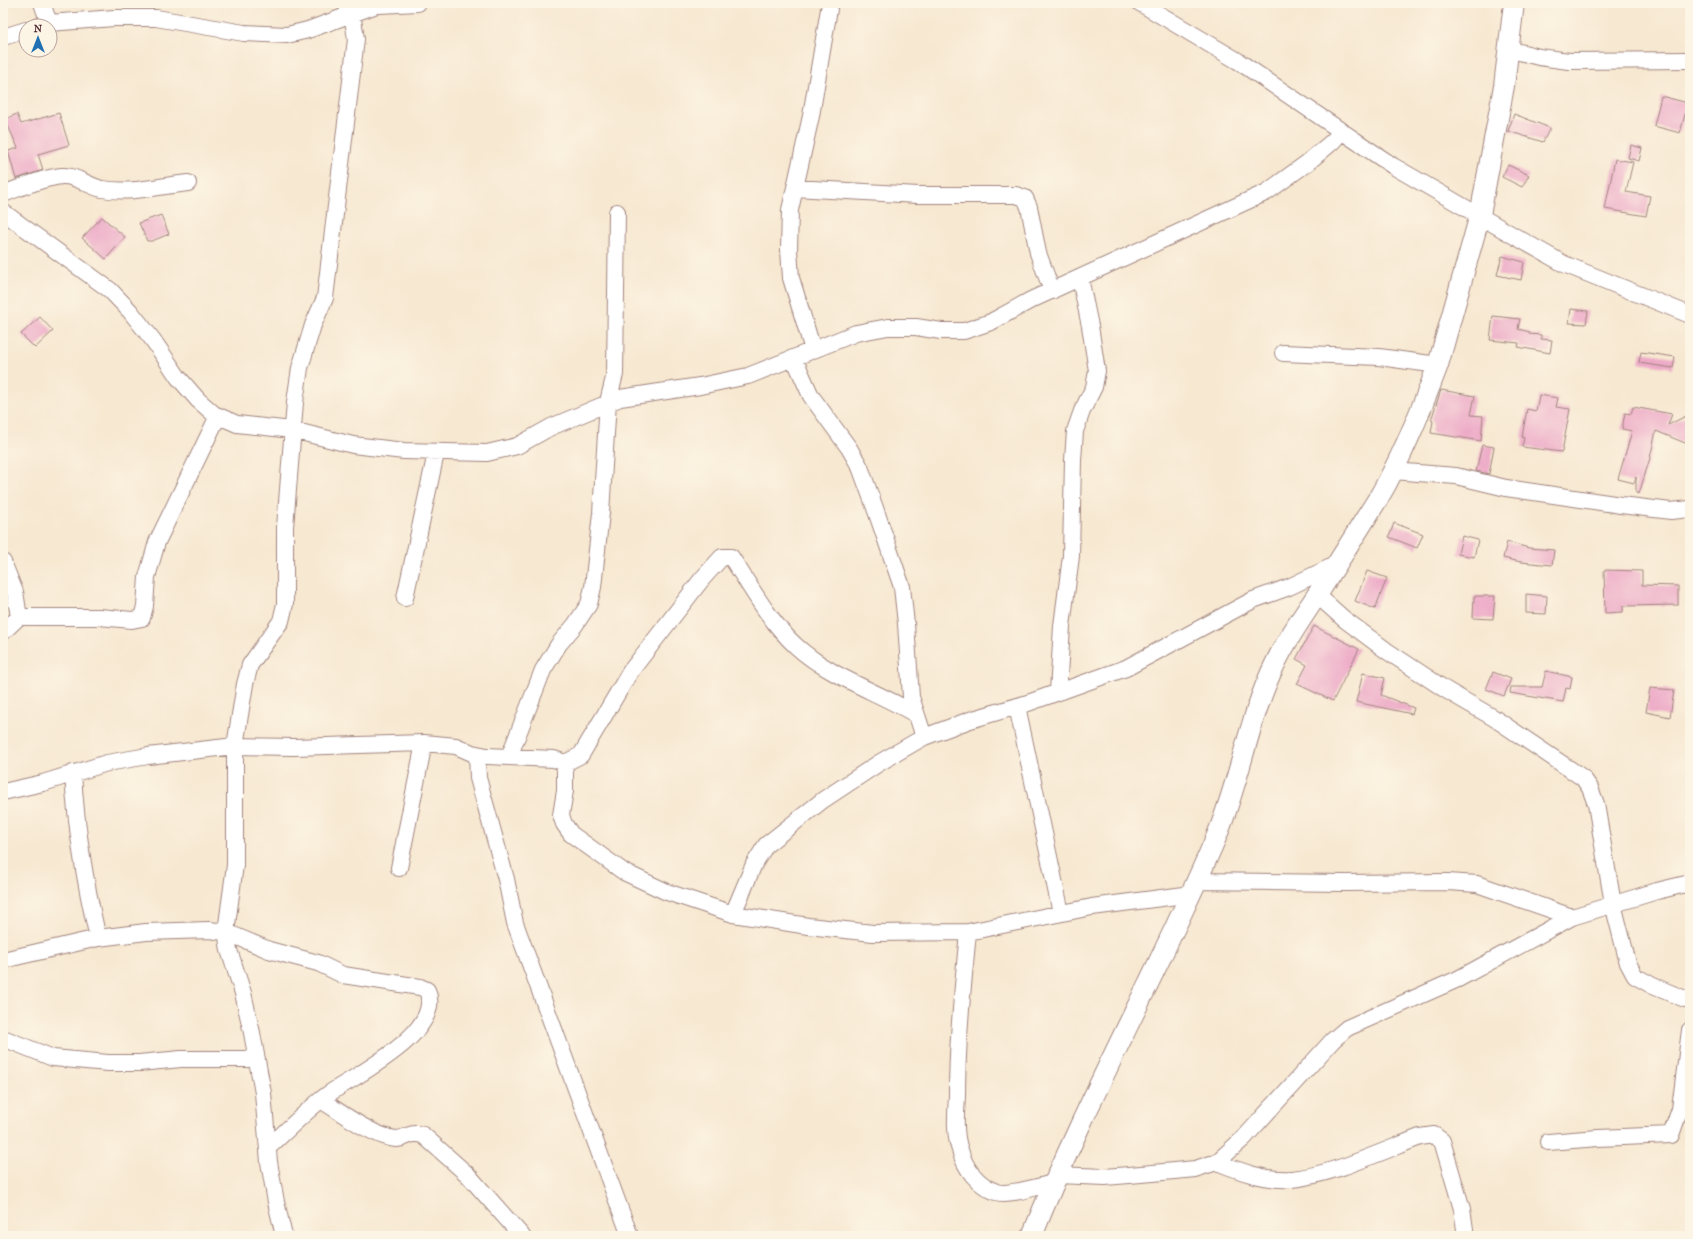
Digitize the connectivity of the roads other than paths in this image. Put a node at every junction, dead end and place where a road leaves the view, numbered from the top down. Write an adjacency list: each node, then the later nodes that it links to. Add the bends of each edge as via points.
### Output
1 (42, 3): 8 (street)
2 (418, 3): 5 (street)
3 (1140, 3): 14 (street, via 1238,61)
4 (1514, 3): 12 (street)
5 (381, 4): 6 (street)
6 (349, 8): 9 (street, via 308,30 287,35 244,33 156,18 114,18); 30 (street, via 356,39 325,298 313,325 300,368)
7 (829, 9): 16 (street, via 811,116)
8 (43, 18)
9 (58, 23)
10 (18, 32): 11 (street)
11 (3, 37)
12 (1508, 49): 13 (street, via 1569,61); 20 (street, via 1504,86)
13 (1690, 60)
14 (1342, 130): 20 (street, via 1393,166); 21 (street, via 1307,163 1267,192)
15 (188, 183): 17 (street, via 137,190 115,190 102,188 75,177 63,176)
16 (795, 188): 22 (street, via 918,195 1016,194 1025,198 1029,207 1038,253); 24 (street, via 790,210 791,278)
17 (3, 194)
18 (3, 212): 29 (street, via 110,290 140,322 198,400)
19 (617, 212): 28 (street, via 615,374)
20 (1480, 215): 23 (street, via 1564,264); 27 (street)
21 (1080, 278): 22 (street); 40 (street, via 1097,371 1094,387 1075,431 1071,556 1062,626)
22 (1052, 291): 24 (street, via 991,322 964,331 941,332 916,327 888,327 856,333)
23 (1690, 315)
24 (813, 350): 26 (street)
25 (1283, 354): 27 (street, via 1379,356)
26 (794, 358): 28 (street, via 748,376 700,386 637,394); 42 (street, via 811,396 860,467 878,514 902,587 910,697)
27 (1438, 365): 32 (street)
28 (608, 402): 31 (street, via 551,427 517,446 487,453); 47 (street, via 593,587 588,604 543,670)
29 (218, 416): 30 (street, via 237,424); 38 (street, via 157,542 147,577 142,618 132,620 99,617)
30 (292, 430): 31 (street, via 353,445); 45 (street, via 285,527 285,604 281,622 250,665)
31 (436, 453): 37 (street)
32 (1393, 471): 33 (street, via 1456,476 1506,488 1628,506 1671,511); 35 (street)
33 (1690, 509)
34 (3, 562): 38 (street, via 15,592)
35 (1337, 564): 36 (street); 40 (street, via 1289,587 1253,600 1126,668)
36 (1317, 595): 53 (street, via 1287,638 1269,676 1222,825); 55 (street, via 1387,651 1583,778 1596,804)
37 (405, 598)
38 (19, 617): 39 (street)
39 (3, 632)
40 (1058, 692): 41 (street)
41 (1017, 706): 43 (street); 56 (street)
42 (915, 714): 43 (street); 48 (street, via 826,669 796,646 775,625 731,557 727,556 722,557 702,579 630,672 581,755)
43 (924, 737): 57 (street, via 823,800 766,846 754,864)
44 (424, 743): 45 (street); 46 (street, via 456,746); 51 (street)
45 (235, 746): 49 (street, via 148,756 107,763); 60 (street, via 235,865)
46 (477, 754): 47 (street); 75 (street, via 478,778 516,923)
47 (509, 757): 48 (street, via 554,759)
48 (565, 763): 57 (street, via 565,791 561,815 571,834 624,872 667,892)
49 (73, 773): 50 (street, via 43,784); 62 (street, via 85,886)
50 (4, 790)
51 (399, 868)
52 (1690, 883): 55 (street)
53 (1195, 887): 54 (street); 58 (street); 59 (street, via 1344,883 1477,884)
54 (1164, 897): 56 (street); 58 (street)
55 (1613, 904): 59 (street); 64 (street, via 1628,963 1635,976)
56 (1061, 913): 61 (street)
57 (733, 914): 61 (street, via 873,933)
58 (1181, 917): 72 (street)
59 (1572, 917): 71 (street, via 1458,979 1346,1028 1244,1138)
60 (226, 932): 62 (street, via 188,930); 67 (street, via 243,993); 68 (street, via 269,950 318,963 343,975 427,990 430,1003 427,1012 401,1047)
61 (968, 932): 72 (street, via 957,1064 956,1134 964,1162 978,1182 997,1192 1012,1191)
62 (98, 938): 63 (street)
63 (3, 960)
64 (1690, 1000)
65 (1690, 1030): 69 (street, via 1680,1109 1671,1135)
66 (3, 1038): 67 (street, via 53,1058 108,1063 181,1059)
67 (257, 1059): 70 (street)
68 (321, 1100): 70 (street); 74 (street, via 358,1124 385,1136 397,1139 415,1132 422,1135 468,1175)
69 (1548, 1142)
70 (268, 1148): 73 (street)
71 (1217, 1162): 72 (street, via 1195,1169); 77 (street, via 1239,1171 1290,1179 1310,1176 1420,1137 1434,1135 1442,1141 1462,1209)
72 (1055, 1179): 76 (street)
73 (282, 1236)
74 (522, 1236)
75 (630, 1236)
76 (1032, 1236)
77 (1466, 1236)

